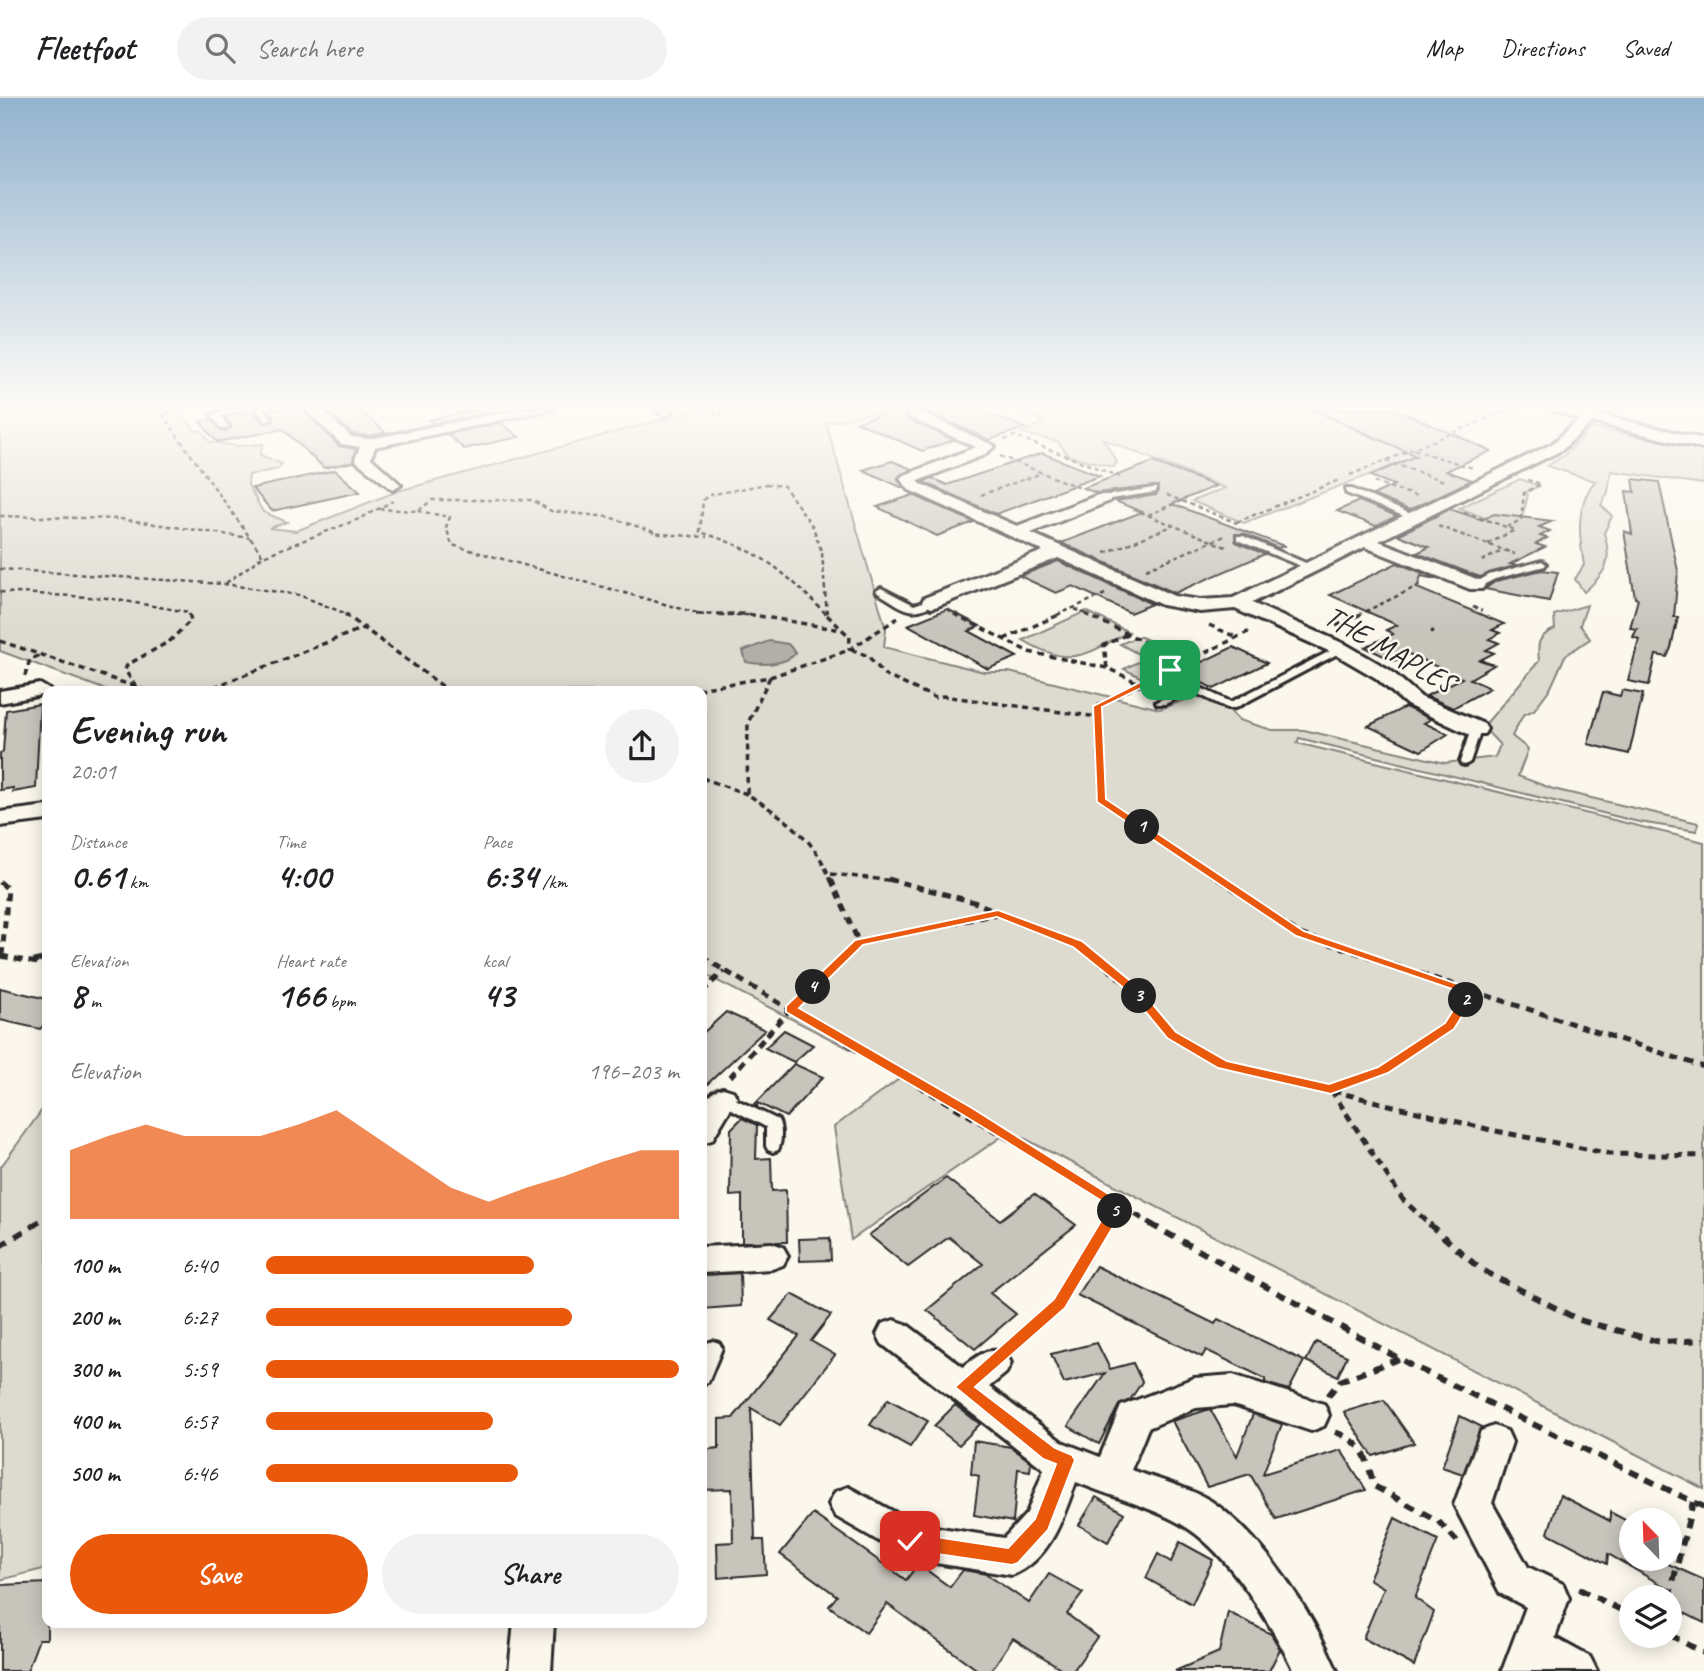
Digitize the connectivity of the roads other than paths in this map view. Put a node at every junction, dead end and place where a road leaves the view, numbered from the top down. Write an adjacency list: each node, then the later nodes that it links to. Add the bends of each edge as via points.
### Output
1 (390, 482): 4 (street)
2 (911, 482): 9 (street, THE MAPLES)
3 (1484, 482): 8 (street, THE MAPLES)
4 (393, 485)
5 (1153, 490): 7 (lane)
6 (1349, 491): 8 (lane)
7 (1104, 498): 9 (street)
8 (1414, 517): 11 (street, THE MAPLES)
9 (1015, 533): 12 (street, THE MAPLES)
10 (1237, 535): 14 (lane)
11 (1364, 541): 14 (street, THE MAPLES); 15 (street)
12 (1056, 552): 17 (street, THE MAPLES, via 1169,601 1200,606); 18 (street)
13 (1542, 564): 15 (lane)
14 (1311, 567): 17 (street, THE MAPLES)
15 (1476, 585)
16 (881, 590): 18 (lane)
17 (1237, 603): 19 (street, THE MAPLES)
18 (923, 605)
19 (1340, 649): 22 (lane, via 1231,706 1192,687); 23 (street, THE MAPLES, via 1384,674 1414,701)
20 (40, 690): 21 (street)
21 (0, 697)
22 (1161, 702)
23 (1476, 729): 24 (lane)
24 (1465, 762)
25 (42, 814): 26 (street)
26 (0, 819)
27 (723, 1098): 28 (street); 29 (lane, via 773,1124)
28 (707, 1119)
29 (773, 1146)
30 (772, 1256): 31 (street)
31 (707, 1260)
32 (894, 1334): 36 (street)
33 (713, 1348): 35 (lane)
34 (994, 1363): 36 (street)
35 (707, 1364)
36 (963, 1387): 39 (street, via 1049,1454)
37 (1311, 1415): 40 (street, via 1233,1390 1194,1392 1134,1417)
38 (1494, 1442): 43 (street, via 1473,1505 1514,1580 1549,1598)
39 (1066, 1460): 40 (street); 41 (street, via 1042,1524 1012,1557 910,1541)
40 (1110, 1477): 45 (street, via 1195,1512 1231,1540 1293,1626)
41 (848, 1504)
42 (534, 1628): 44 (street)
43 (1527, 1659): 46 (street)
44 (530, 1671)
45 (1316, 1671)
46 (1576, 1671)

